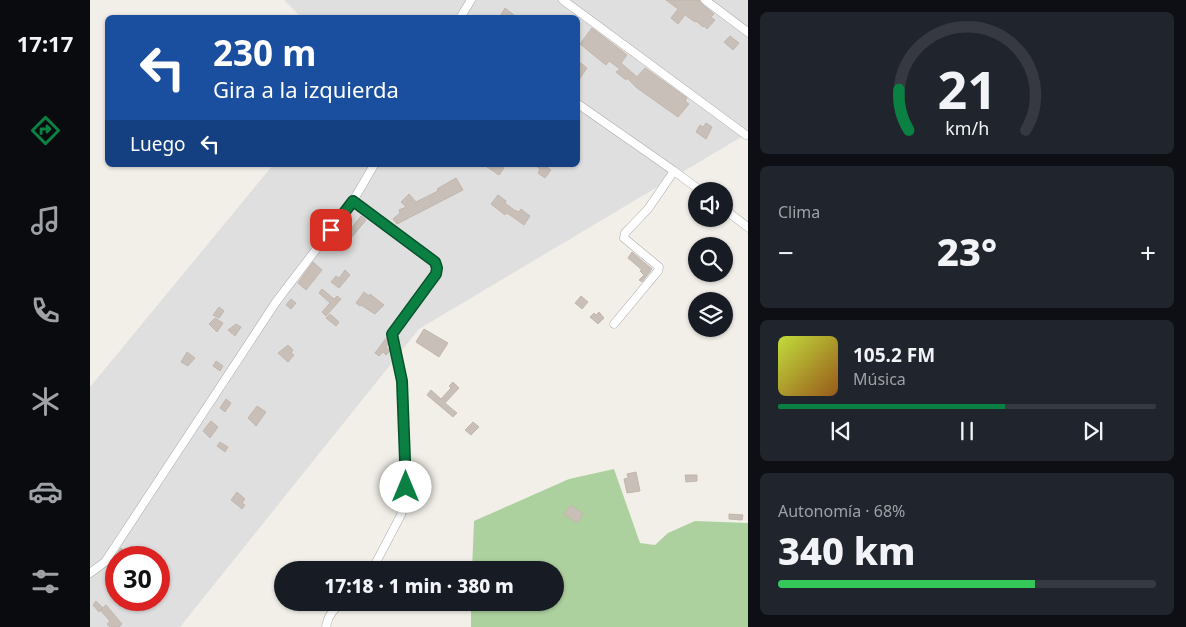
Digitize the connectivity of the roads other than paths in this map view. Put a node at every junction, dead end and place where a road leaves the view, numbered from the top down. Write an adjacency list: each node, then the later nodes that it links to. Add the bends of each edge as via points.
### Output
1 (470, 0): 4 (street)
2 (563, 0): 7 (street)
3 (705, 0): 5 (street)
4 (462, 15)
5 (748, 32)
6 (580, 105): 9 (street)
7 (746, 135)
8 (373, 167): 11 (street)
9 (674, 171): 10 (street); 14 (street, via 648,209 625,233 624,238 659,266)
10 (689, 182)
11 (353, 201): 15 (street, via 435,262 437,268 436,274 392,334 402,381 406,487 401,515); 16 (street, via 276,302 105,562)
12 (733, 216): 13 (street)
13 (748, 228)
14 (614, 324)
15 (377, 561)
16 (90, 573)
17 (332, 611): 18 (street)
18 (326, 627)

